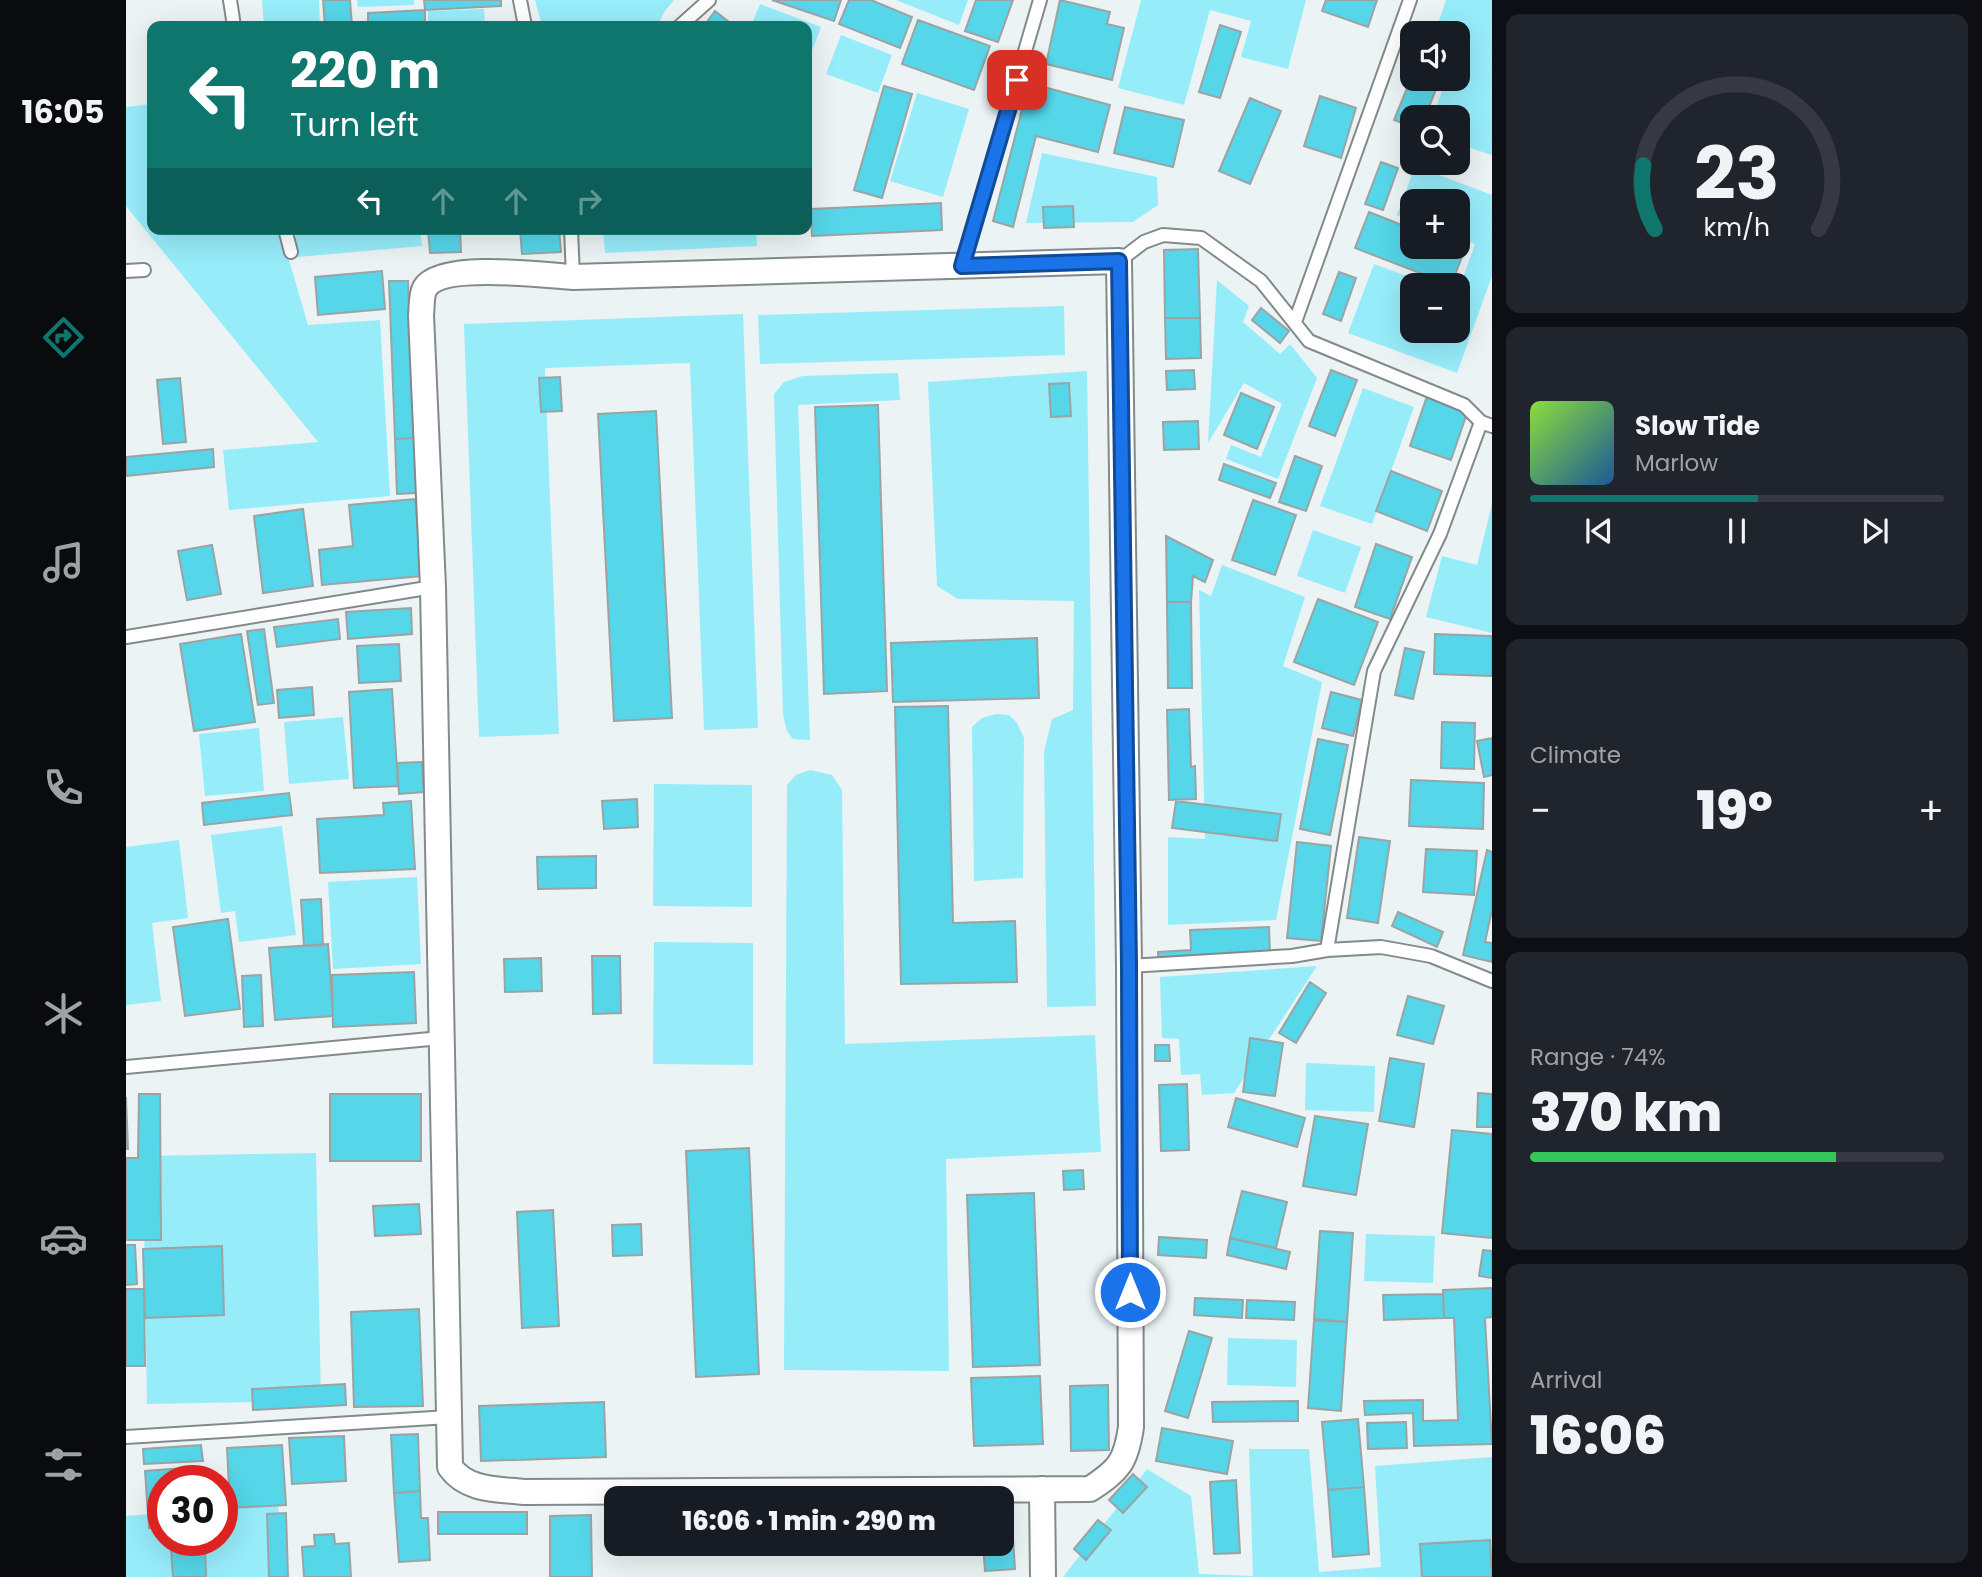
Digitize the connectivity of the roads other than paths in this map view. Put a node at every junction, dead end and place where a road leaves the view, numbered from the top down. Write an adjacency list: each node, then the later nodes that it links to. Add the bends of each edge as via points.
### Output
1 (230, 0): 6 (lane)
2 (520, 0): 7 (lane)
3 (709, 0): 8 (lane)
4 (1040, 0): 13 (lane)
5 (1409, 0): 17 (lane)
6 (233, 21)
7 (524, 21)
8 (686, 21)
9 (287, 235): 11 (lane)
10 (571, 235): 16 (lane)
11 (291, 251)
12 (1119, 261): 13 (street); 17 (lane, via 1144,242 1163,235 1200,238 1261,281); 22 (street)
13 (962, 266): 16 (street)
14 (144, 270): 15 (lane)
15 (126, 271)
16 (573, 277): 19 (street, via 465,273 435,279 424,289 421,315)
17 (1295, 322): 18 (lane, via 1309,341 1464,405)
18 (1487, 424): 21 (lane, via 1374,671)
19 (433, 587): 20 (lane); 24 (street)
20 (126, 637)
21 (1327, 950): 22 (lane); 23 (lane, via 1381,947 1431,956)
22 (1129, 965): 28 (street, via 1128,1451 1114,1473 1090,1489)
23 (1492, 981)
24 (442, 1038): 25 (lane); 26 (street)
25 (126, 1067)
26 (449, 1417): 27 (lane); 28 (street, via 450,1467 458,1478 470,1485 524,1492)
27 (126, 1437)
28 (1042, 1489): 29 (street)
29 (1042, 1577)

